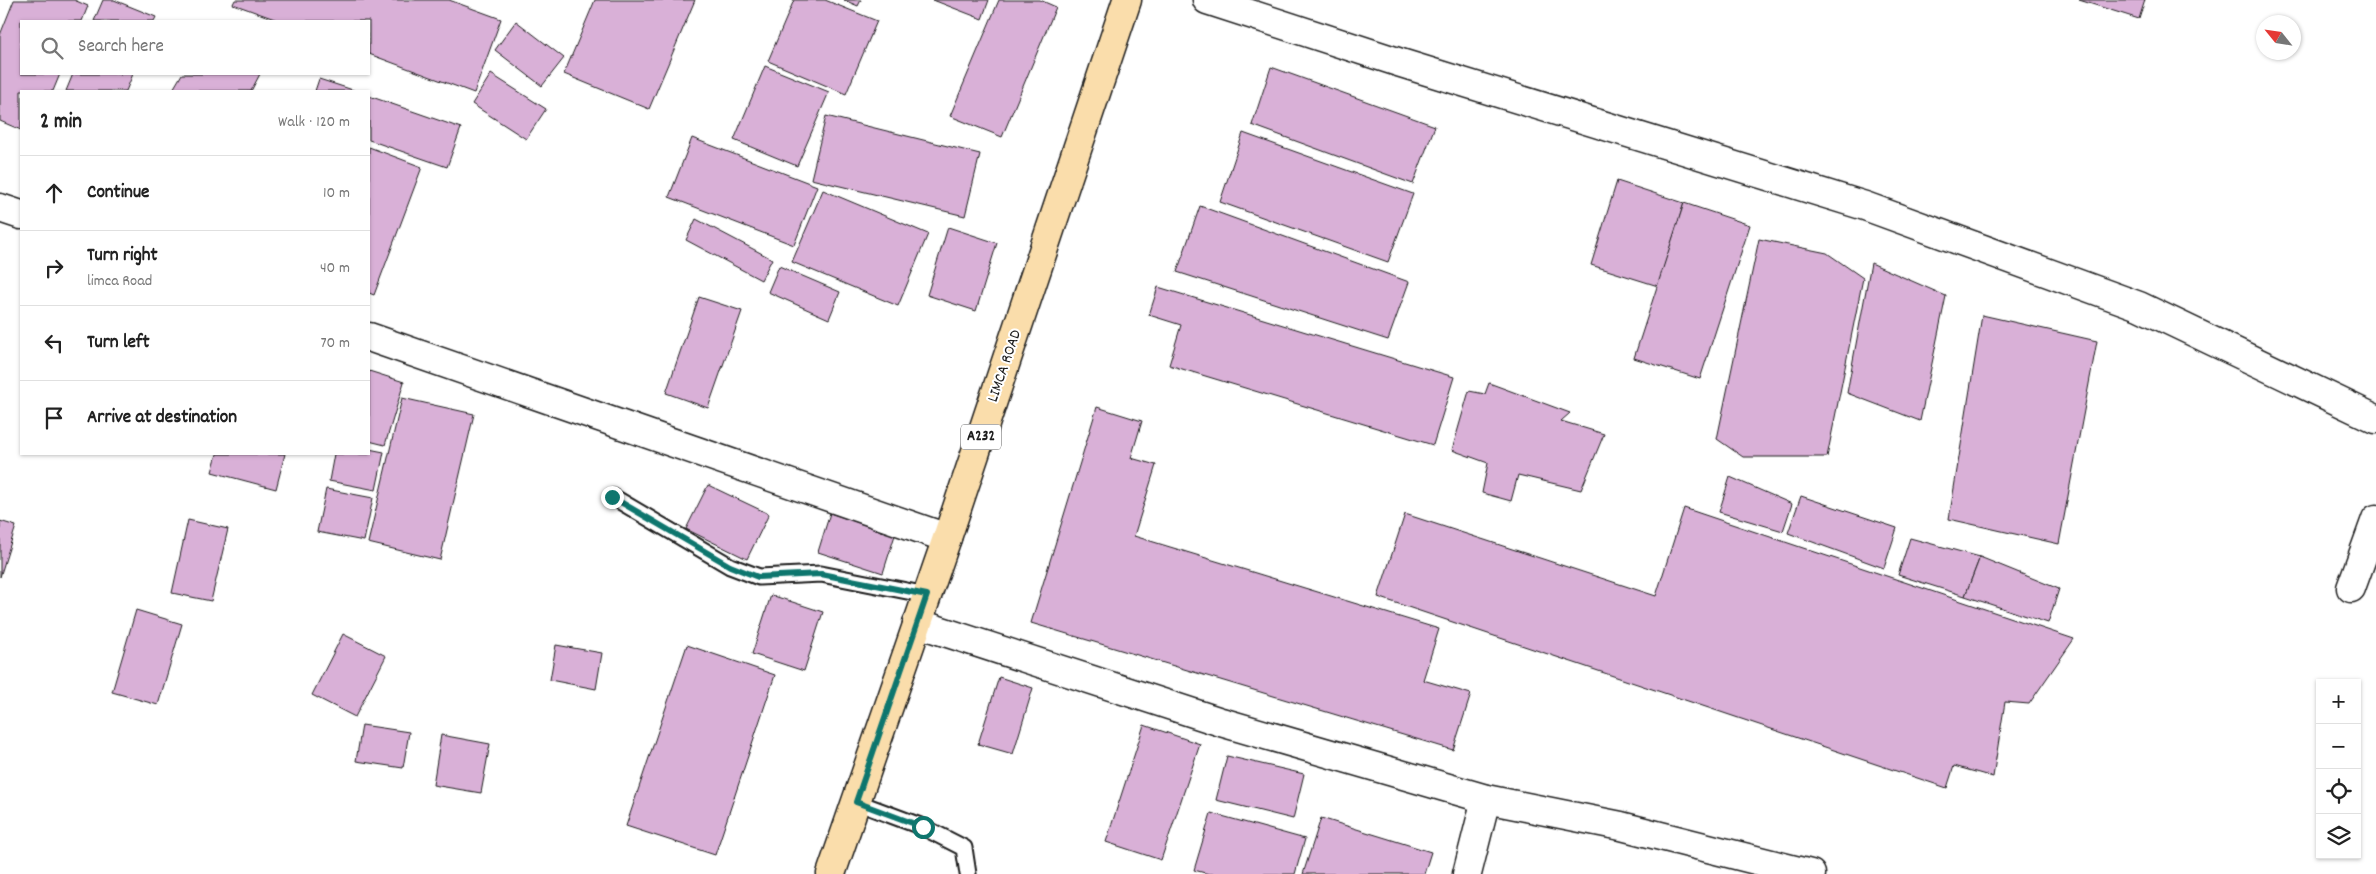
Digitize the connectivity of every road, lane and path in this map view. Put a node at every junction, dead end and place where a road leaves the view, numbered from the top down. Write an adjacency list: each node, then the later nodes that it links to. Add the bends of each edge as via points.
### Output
1 (1128, 0): 9 (main road, LIMCA ROAD / A232)
2 (1207, 0): 6 (street, via 1865,206 2139,306)
3 (0, 208): 4 (street)
4 (20, 215)
5 (370, 336): 9 (street)
6 (2376, 419)
7 (612, 497): 11 (lane, via 730,566 758,577 821,574)
8 (2376, 519): 10 (street)
9 (947, 538): 11 (main road, LIMCA ROAD / A232)
10 (2351, 588)
11 (927, 595): 12 (main road, LIMCA ROAD / A232)
12 (916, 623): 13 (street, via 1221,722); 14 (main road, LIMCA ROAD / A232)
13 (1486, 799): 17 (street); 18 (street, via 1621,826)
14 (856, 802): 15 (main road, LIMCA ROAD / A232); 16 (lane, via 923,827 964,848)
15 (832, 874)
16 (968, 874)
17 (1466, 874)
18 (1811, 874)

